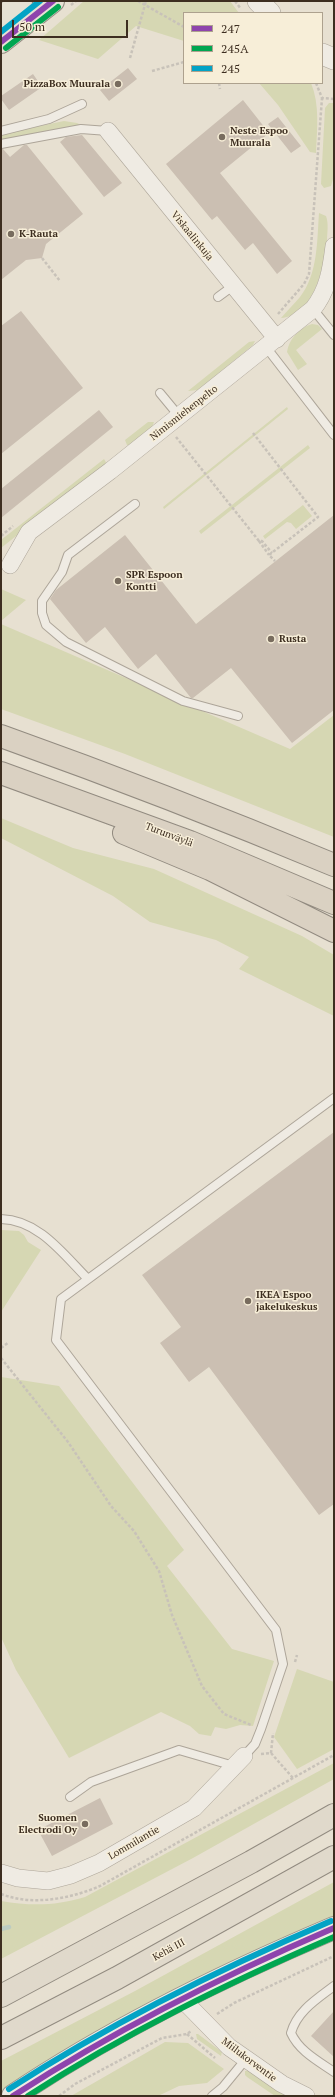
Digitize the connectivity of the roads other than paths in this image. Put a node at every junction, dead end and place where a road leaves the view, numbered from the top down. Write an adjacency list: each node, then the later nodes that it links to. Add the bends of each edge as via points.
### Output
1 (21, 1): 7 (main road)
2 (54, 1): 8 (main road)
3 (258, 1): 5 (street)
4 (266, 1): 6 (street)
5 (269, 12)
6 (272, 12)
7 (1, 18)
8 (1, 42)
9 (323, 54): 10 (street)
10 (334, 59)
11 (82, 104): 12 (lane, via 49,119)
12 (1, 131)
13 (108, 131): 14 (lane, via 81,129); 16 (street, Viskaalinkuja)
14 (1, 144)
15 (334, 246): 18 (street, Nimismiehenpelto, via 328,283)
16 (233, 286): 17 (lane); 20 (street, Viskaalinkuja, via 265,325)
17 (218, 297)
18 (313, 309): 19 (lane); 20 (street, Nimismiehenpelto)
19 (334, 335)
20 (271, 343): 22 (street, Nimismiehenpelto); 23 (lane)
21 (160, 393): 22 (lane)
22 (173, 421): 25 (street, Nimismiehenpelto, via 113,476 29,532)
23 (334, 435)
24 (135, 504): 26 (lane, via 68,555 62,572 42,601 42,614 46,625 66,642 183,701)
25 (10, 565)
26 (238, 716)
27 (1, 736): 30 (highway, via 108,774)
28 (1, 773): 29 (highway, Turunväylä)
29 (51, 791): 31 (highway, Turunväylä, via 190,842); 32 (highway, via 92,820 210,869)
30 (334, 865)
31 (334, 904)
32 (334, 931)
33 (334, 1098): 35 (lane)
34 (1, 1219): 35 (lane, via 31,1226 44,1235)
35 (88, 1278): 36 (lane, via 61,1299 56,1340 276,1630 283,1664 262,1729 255,1744)
36 (239, 1761): 37 (lane, via 179,1750 91,1782); 40 (street, Lommilantie, via 194,1808 99,1863 48,1881 18,1878)
37 (70, 1797)
38 (334, 1815): 43 (highway)
39 (334, 1857): 45 (highway, Kehä III, via 124,1974)
40 (1, 1873)
41 (334, 1928): 44 (main road)
42 (334, 1986): 47 (lane, via 306,2008 291,2033 308,2054)
43 (1, 1996)
44 (182, 1999): 46 (street, Miilukorventie, via 229,2047); 48 (main road, via 102,2042)
45 (1, 2038)
46 (246, 2059): 49 (lane, via 223,2087); 50 (street, Miilukorventie, via 282,2084)
47 (334, 2072)
48 (13, 2096)
49 (212, 2096)
50 (306, 2096)

